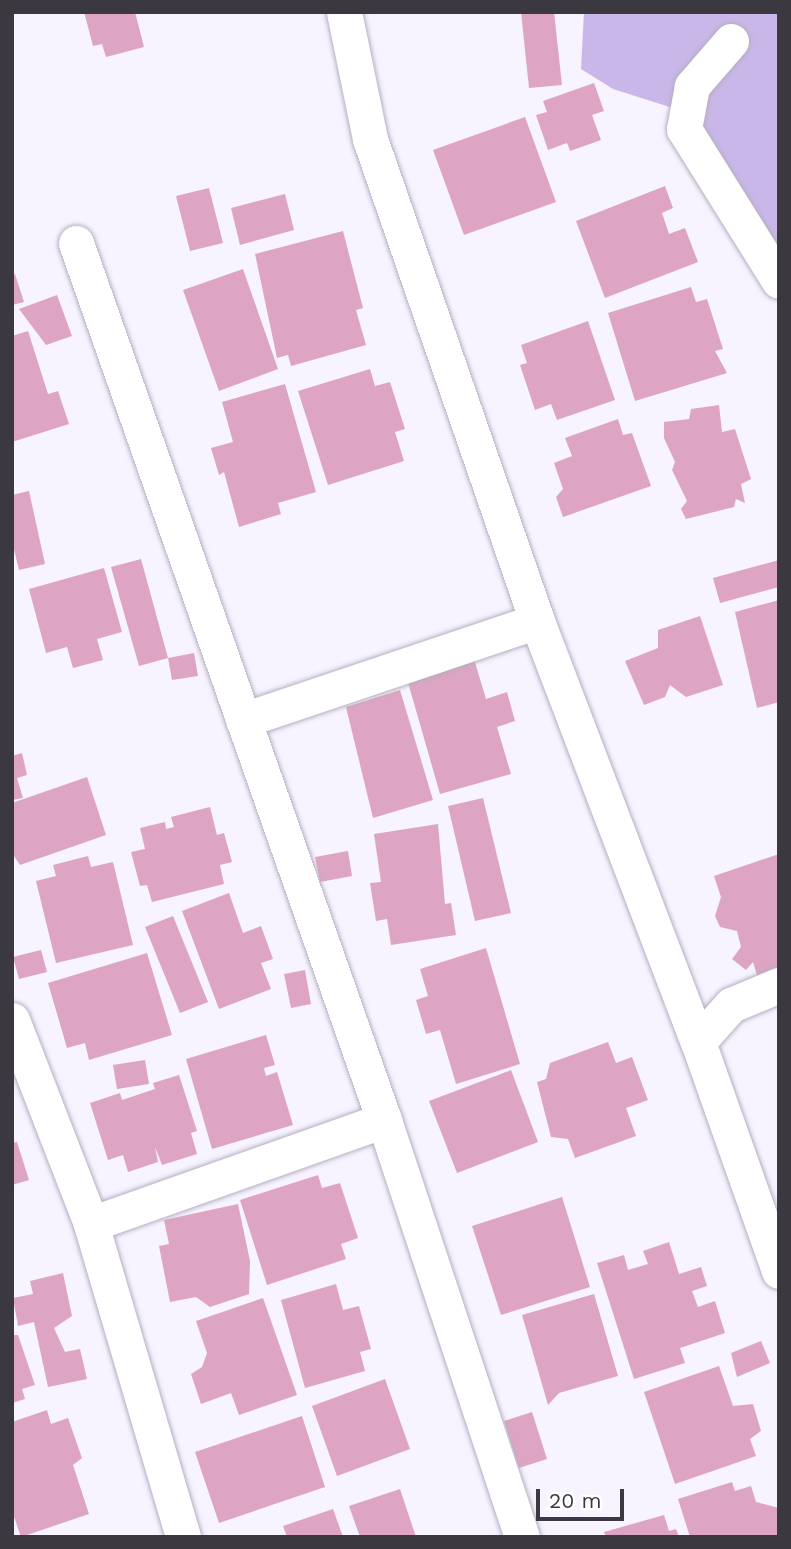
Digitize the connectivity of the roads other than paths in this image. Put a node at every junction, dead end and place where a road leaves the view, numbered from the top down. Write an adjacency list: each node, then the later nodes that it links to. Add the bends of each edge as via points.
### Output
1 (344, 12): 5 (street, via 370,139)
2 (731, 41): 4 (street, via 692,86 684,129)
3 (76, 243): 6 (street)
4 (779, 281)
5 (537, 621): 6 (street); 9 (street)
6 (243, 720): 10 (street)
7 (779, 985): 9 (street, via 730,1005)
8 (12, 1020): 11 (street)
9 (698, 1042): 12 (street)
10 (384, 1120): 11 (street); 14 (street)
11 (91, 1224): 13 (street)
12 (779, 1271)
13 (183, 1537)
14 (522, 1537)

